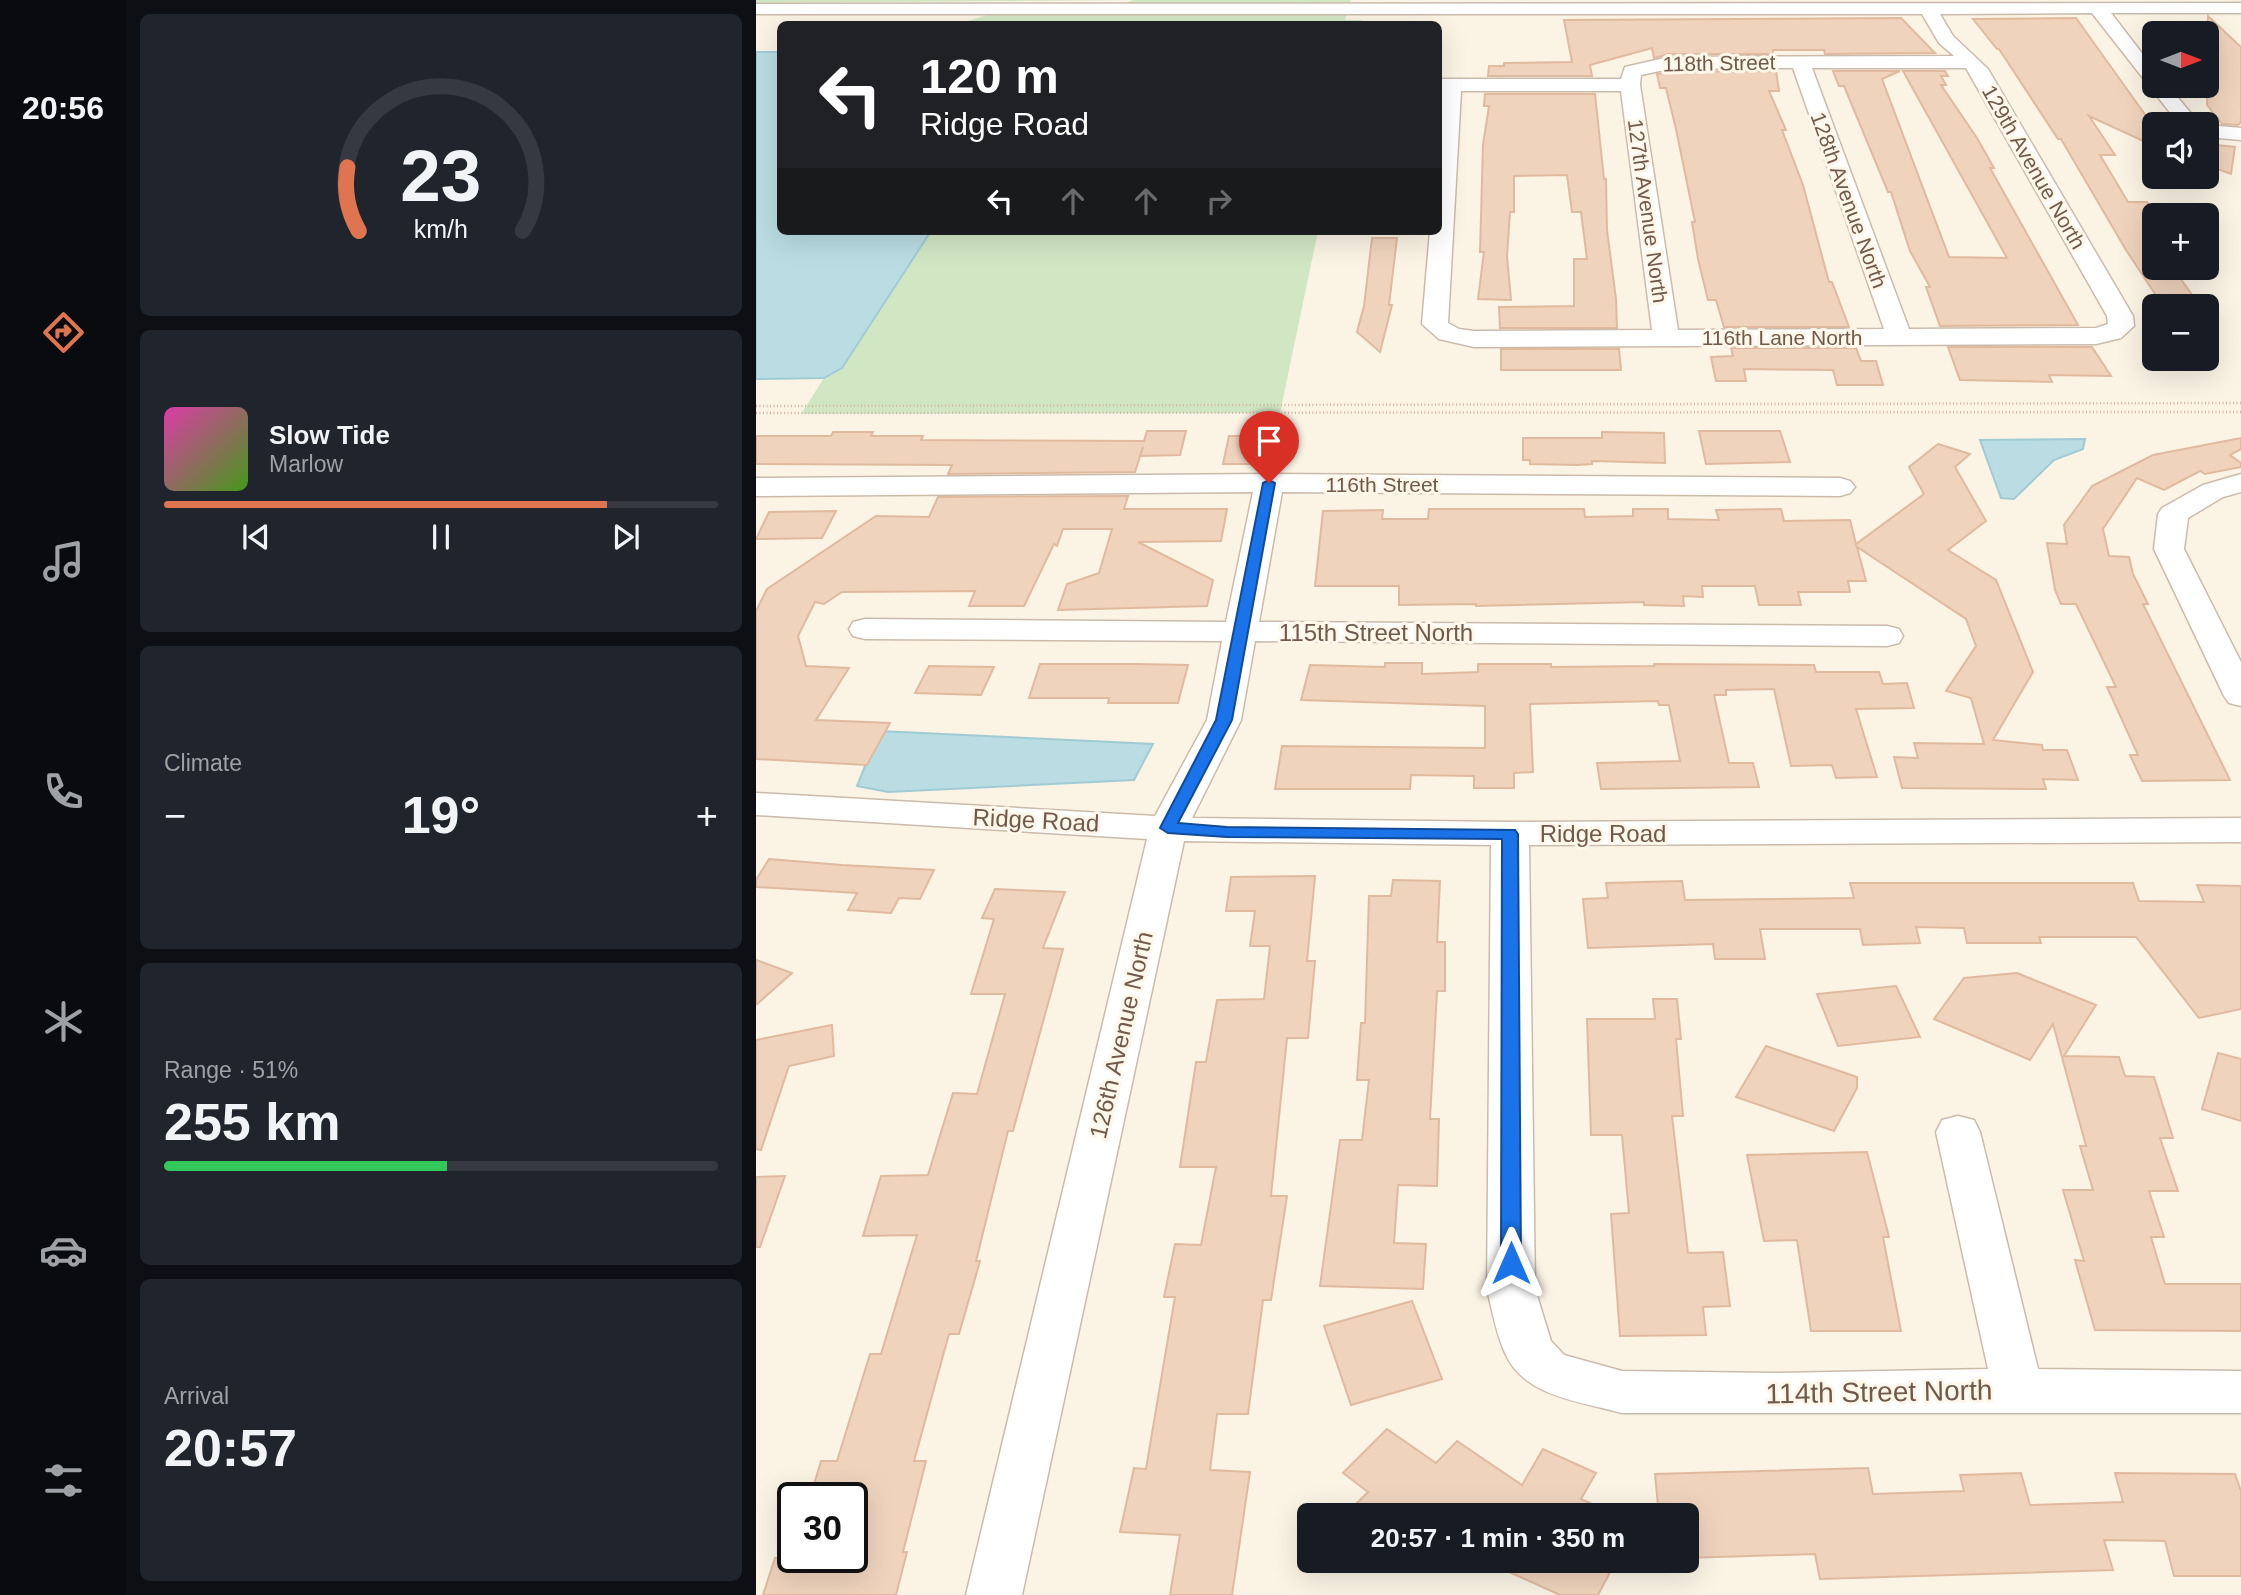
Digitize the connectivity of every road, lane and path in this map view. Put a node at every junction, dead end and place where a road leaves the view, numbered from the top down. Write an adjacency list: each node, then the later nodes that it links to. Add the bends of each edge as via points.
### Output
1 (1106, 8): 2 (street); 4 (street); 6 (street)
2 (1928, 8): 5 (street); 8 (street, 129th Avenue North, via 1946,39)
3 (2241, 8): 5 (street)
4 (756, 9)
5 (2098, 9): 9 (street)
6 (1100, 21)
7 (1800, 62): 8 (street, 118th Street); 11 (street, 118th Street, via 1655,64 1632,71); 19 (street, 128th Avenue North)
8 (1971, 62): 18 (street, 129th Avenue North, via 2120,316 2121,326)
9 (2142, 66)
10 (1445, 85): 11 (street, 118th Street); 16 (street, 116th Lane North)
11 (1630, 85): 20 (street, 127th Avenue North)
12 (2168, 98): 13 (street)
13 (2180, 112)
14 (2219, 132): 15 (street)
15 (2241, 134)
16 (1442, 157)
17 (1439, 235): 20 (street, 116th Lane North, via 1435,324 1440,331 1474,339)
18 (2112, 333): 19 (street, 116th Lane North)
19 (1899, 337): 20 (street, 116th Lane North)
20 (1666, 338)
21 (2241, 403): 22 (path)
22 (756, 406)
23 (2241, 412): 24 (path)
24 (756, 413)
25 (1269, 483): 27 (street, 116th Street); 28 (street, 116th Street); 32 (street, 126th Avenue North)
26 (2241, 484): 29 (street, via 2213,491 2172,514 2169,549)
27 (1840, 486)
28 (756, 487)
29 (2206, 628): 30 (street); 34 (street)
30 (2241, 628)
31 (865, 629): 32 (street, 115th Street North)
32 (1240, 631): 33 (street, 115th Street North); 36 (street, 126th Avenue North, via 1224,720)
33 (1887, 635)
34 (2241, 696)
35 (756, 804): 36 (street, Ridge Road)
36 (1168, 828): 38 (street, Ridge Road); 42 (street, 126th Avenue North)
37 (2241, 830): 38 (street, Ridge Road)
38 (1510, 834): 40 (street, 114th Street North, via 1511,1289 1529,1351 1548,1371 1622,1392)
39 (1958, 1132): 40 (street)
40 (2018, 1390): 41 (street, 114th Street North)
41 (2241, 1392)
42 (995, 1595)

